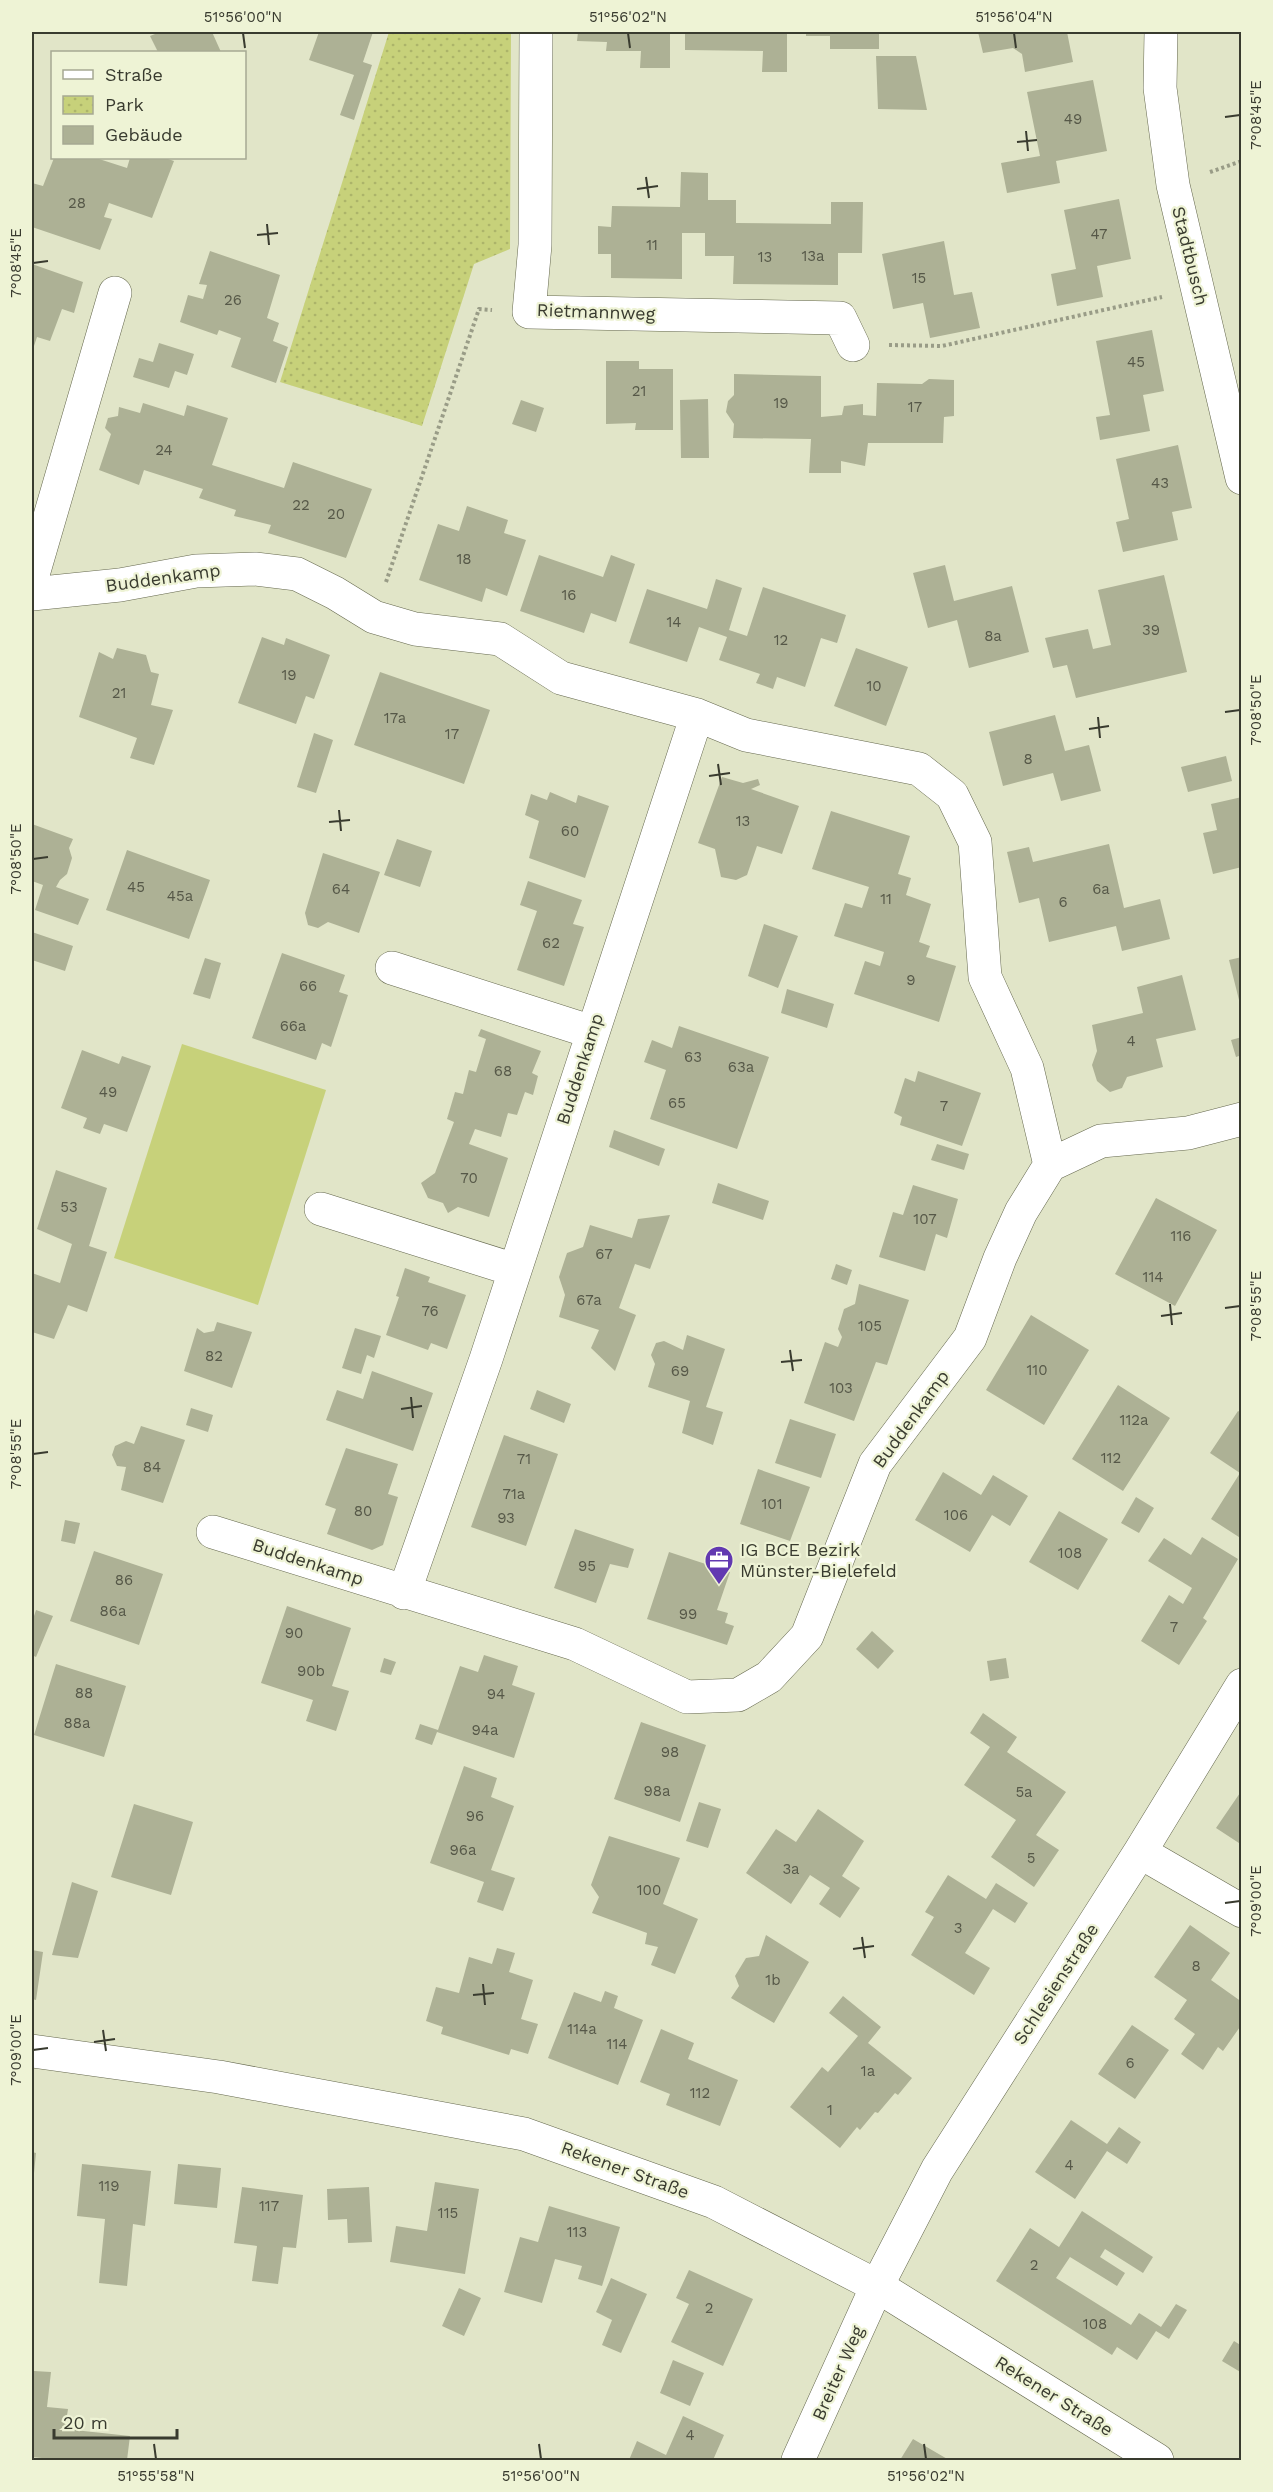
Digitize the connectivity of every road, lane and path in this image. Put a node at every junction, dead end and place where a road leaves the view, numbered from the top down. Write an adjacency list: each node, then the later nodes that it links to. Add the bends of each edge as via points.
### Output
1 (536, 32): 5 (street, Rietmannweg, via 535,244)
2 (1161, 32): 3 (street, Stadtbusch, via 1160,88 1173,186)
3 (1199, 288): 6 (path, via 942,346); 7 (street, Stadtbusch)
4 (114, 293): 8 (street)
5 (529, 312): 6 (street, Rietmannweg, via 840,318); 10 (path, via 479,309)
6 (853, 345)
7 (1242, 478)
8 (32, 578)
9 (32, 594): 10 (street, Buddenkamp, via 120,585 196,571 255,569 297,574)
10 (374, 617): 11 (street, Buddenkamp, via 415,629 500,639 561,678)
11 (697, 715): 13 (street, Buddenkamp); 15 (street, Buddenkamp, via 746,735 919,769 952,795 975,842 985,977 1027,1068)
12 (392, 968): 13 (street)
13 (592, 1032): 17 (street, Buddenkamp)
14 (1242, 1119): 15 (street, via 1188,1133 1101,1142)
15 (1050, 1165): 19 (street, Buddenkamp, via 1021,1212 970,1338 875,1464 807,1636 769,1677 738,1695 687,1697 574,1644)
16 (321, 1209): 17 (street)
17 (516, 1270): 19 (street, Buddenkamp)
18 (213, 1532): 19 (street, Buddenkamp)
19 (404, 1593)
20 (1242, 1685): 21 (street, Schlesienstraße)
21 (1140, 1852): 22 (street); 24 (street, Schlesienstraße, via 937,2170)
22 (1242, 1911)
23 (32, 2051): 24 (street, Rekener Straße, via 219,2077 524,2134 714,2202)
24 (877, 2286): 25 (street, Breiter Weg); 26 (street, Rekener Straße)
25 (798, 2460)
26 (1157, 2460)

